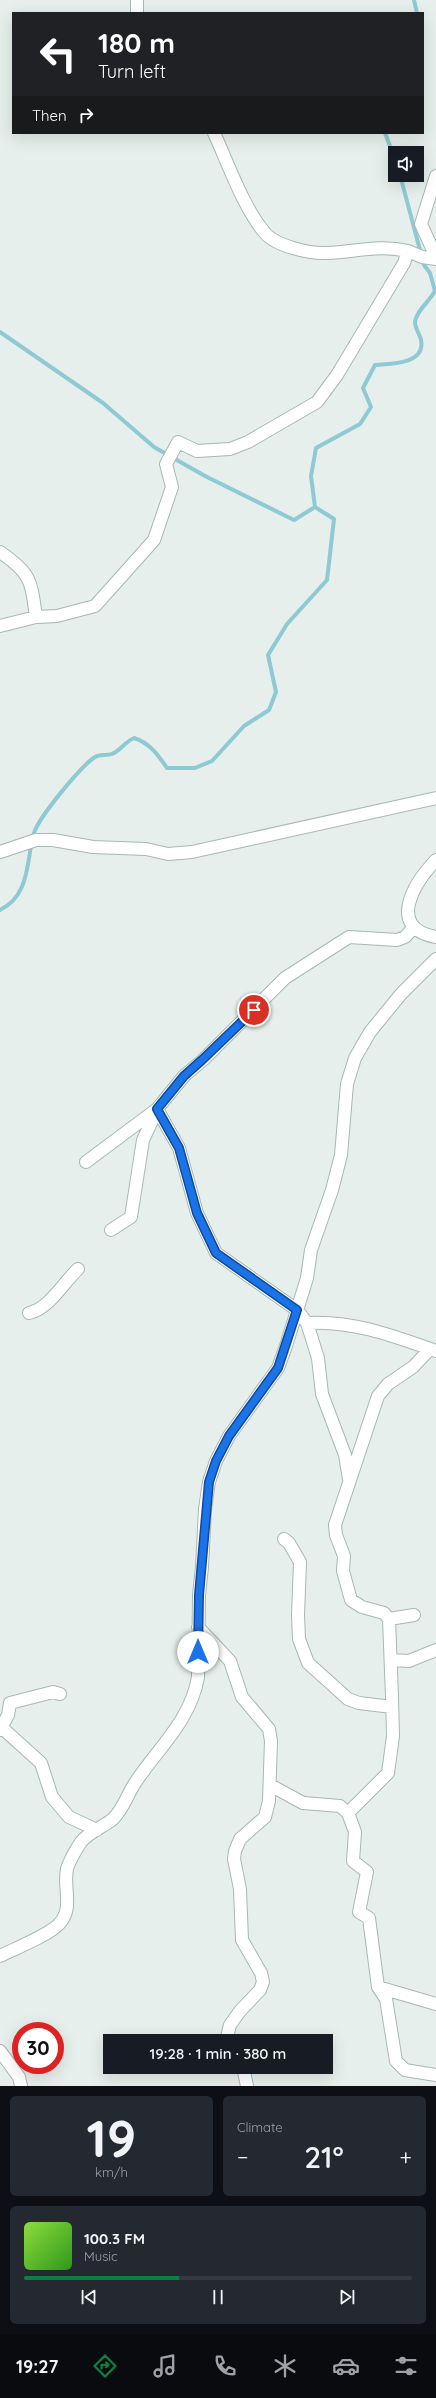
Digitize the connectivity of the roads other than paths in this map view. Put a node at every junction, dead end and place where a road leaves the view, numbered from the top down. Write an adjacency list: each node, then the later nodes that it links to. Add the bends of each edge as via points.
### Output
1 (136, 0): 2 (street)
2 (136, 12)
3 (214, 134): 5 (street, via 252,214 266,234 290,247 310,252 328,253 386,246)
4 (436, 176): 6 (street, via 421,224)
5 (408, 251): 6 (street, via 422,257); 8 (street, via 404,263 367,325 324,395 317,402 248,442 230,448 197,451 178,442 166,464 172,487 154,540 95,606 57,616)
6 (436, 258)
7 (0, 552): 8 (street, via 28,576)
8 (36, 617): 9 (street)
9 (0, 626)
10 (436, 798): 11 (street, via 192,852 168,854 146,849 42,840)
11 (0, 852)
12 (436, 860): 13 (street, via 424,873 408,901 408,916)
13 (414, 927): 14 (street, via 427,936); 16 (street, via 397,940 349,937 285,978 184,1076)
14 (436, 937)
15 (436, 959): 20 (street, via 401,994 370,1032 355,1058 347,1084 341,1155 311,1250 307,1278)
16 (157, 1109): 17 (street); 18 (street, via 143,1140 130,1217); 20 (street, via 179,1148 197,1213 216,1253)
17 (86, 1162)
18 (110, 1230)
19 (78, 1269): 21 (street, via 47,1304)
20 (297, 1310): 22 (street); 28 (street, via 278,1368 229,1436 209,1482)
21 (29, 1313)
22 (307, 1323): 23 (street, via 342,1323 373,1329); 24 (street, via 318,1358 322,1394 345,1455)
23 (433, 1350): 24 (street, via 381,1391)
24 (350, 1483): 27 (street, via 335,1525 344,1556 348,1593 353,1603 384,1613)
25 (284, 1539): 32 (street, via 300,1562 299,1639 308,1663 348,1699)
26 (414, 1614): 27 (street)
27 (389, 1619): 30 (street)
28 (198, 1627): 34 (street, via 230,1661 242,1697 269,1729); 36 (street, via 198,1677 189,1708 172,1737 150,1761 123,1807 112,1819)
29 (436, 1650): 30 (street, via 409,1661)
30 (391, 1660): 32 (street)
31 (60, 1694): 33 (street, via 53,1692 10,1703)
32 (392, 1707): 35 (street, via 388,1773)
33 (0, 1728): 36 (street, via 41,1763 52,1797 70,1817)
34 (270, 1785): 35 (street, via 303,1803 340,1806); 40 (street, via 270,1801 264,1817 240,1838 234,1851 240,1889 242,1940 261,1972 263,1982 260,1990 230,2025)
35 (348, 1813): 38 (street, via 355,1832 353,1861 367,1872 359,1912 370,1918)
36 (96, 1830): 37 (street, via 81,1842 67,1869 67,1914 58,1925)
37 (0, 1956)
38 (378, 1987): 39 (street); 43 (street, via 386,1999 396,2061 405,2070)
39 (436, 2004)
40 (228, 2034)
41 (0, 2051): 44 (street, via 19,2077)
42 (244, 2074): 45 (street)
43 (436, 2075)
44 (21, 2086)
45 (247, 2086)

